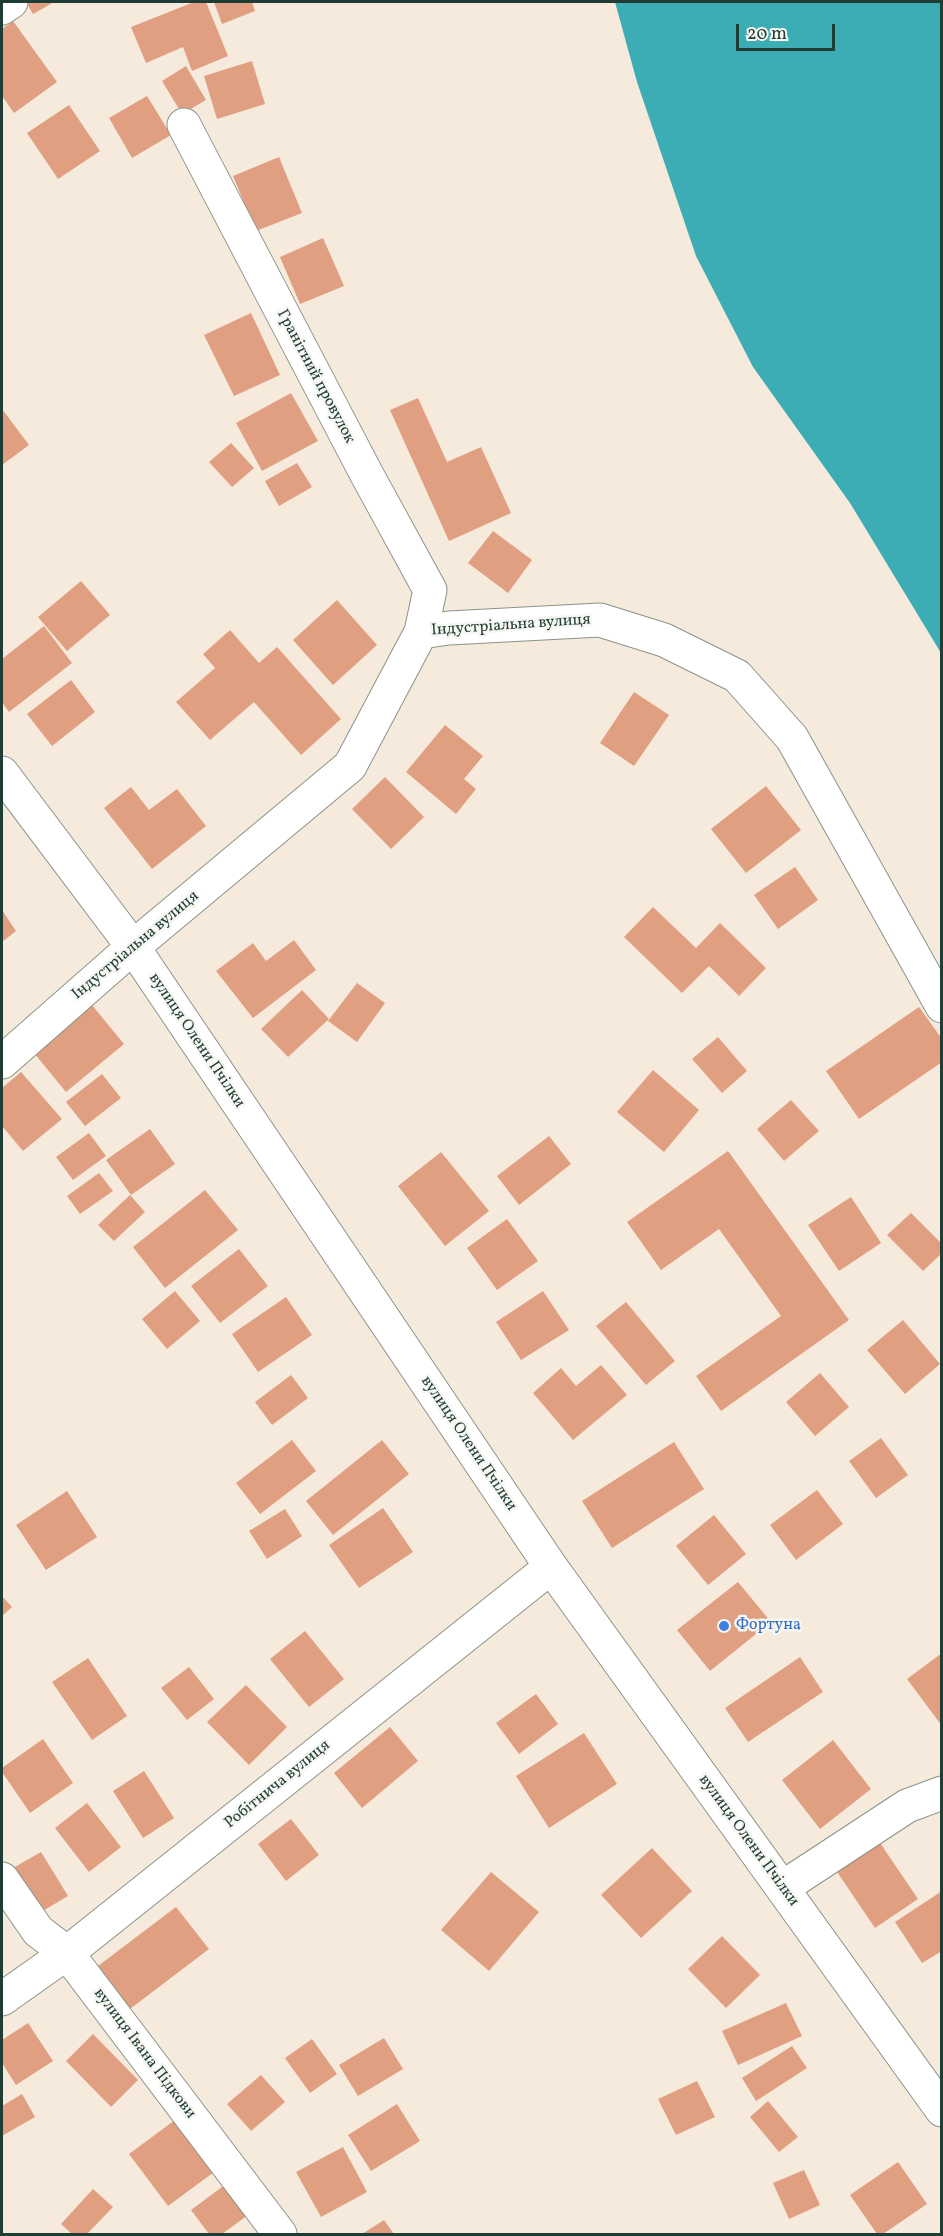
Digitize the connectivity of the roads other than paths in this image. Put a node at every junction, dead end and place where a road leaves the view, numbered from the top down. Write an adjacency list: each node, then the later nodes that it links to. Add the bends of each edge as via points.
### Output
1 (11, 2): 2 (street)
2 (2, 8)
3 (184, 125): 4 (street, Гранітний провулок, via 430,590)
4 (421, 632): 6 (street, Індустріальна вулиця, via 350,766); 7 (street, Індустріальна вулиця, via 600,620 664,640 737,676 792,738)
5 (2, 772): 6 (street, вулиця Олени Пчілки)
6 (133, 946): 8 (street, Індустріальна вулиця); 9 (street, вулиця Олени Пчілки)
7 (942, 1006)
8 (2, 1062)
9 (551, 1567): 12 (street, вулиця Олени Пчілки); 13 (street, Робітнича вулиця)
10 (942, 1793): 12 (street, via 907,1806)
11 (2, 1878): 13 (street, вулиця Івана Підкови, via 38,1931)
12 (782, 1888): 15 (street, вулиця Олени Пчілки)
13 (68, 1953): 14 (street, Робітнича вулиця); 16 (street, вулиця Івана Підкови)
14 (2, 1999)
15 (942, 2110)
16 (280, 2235)

